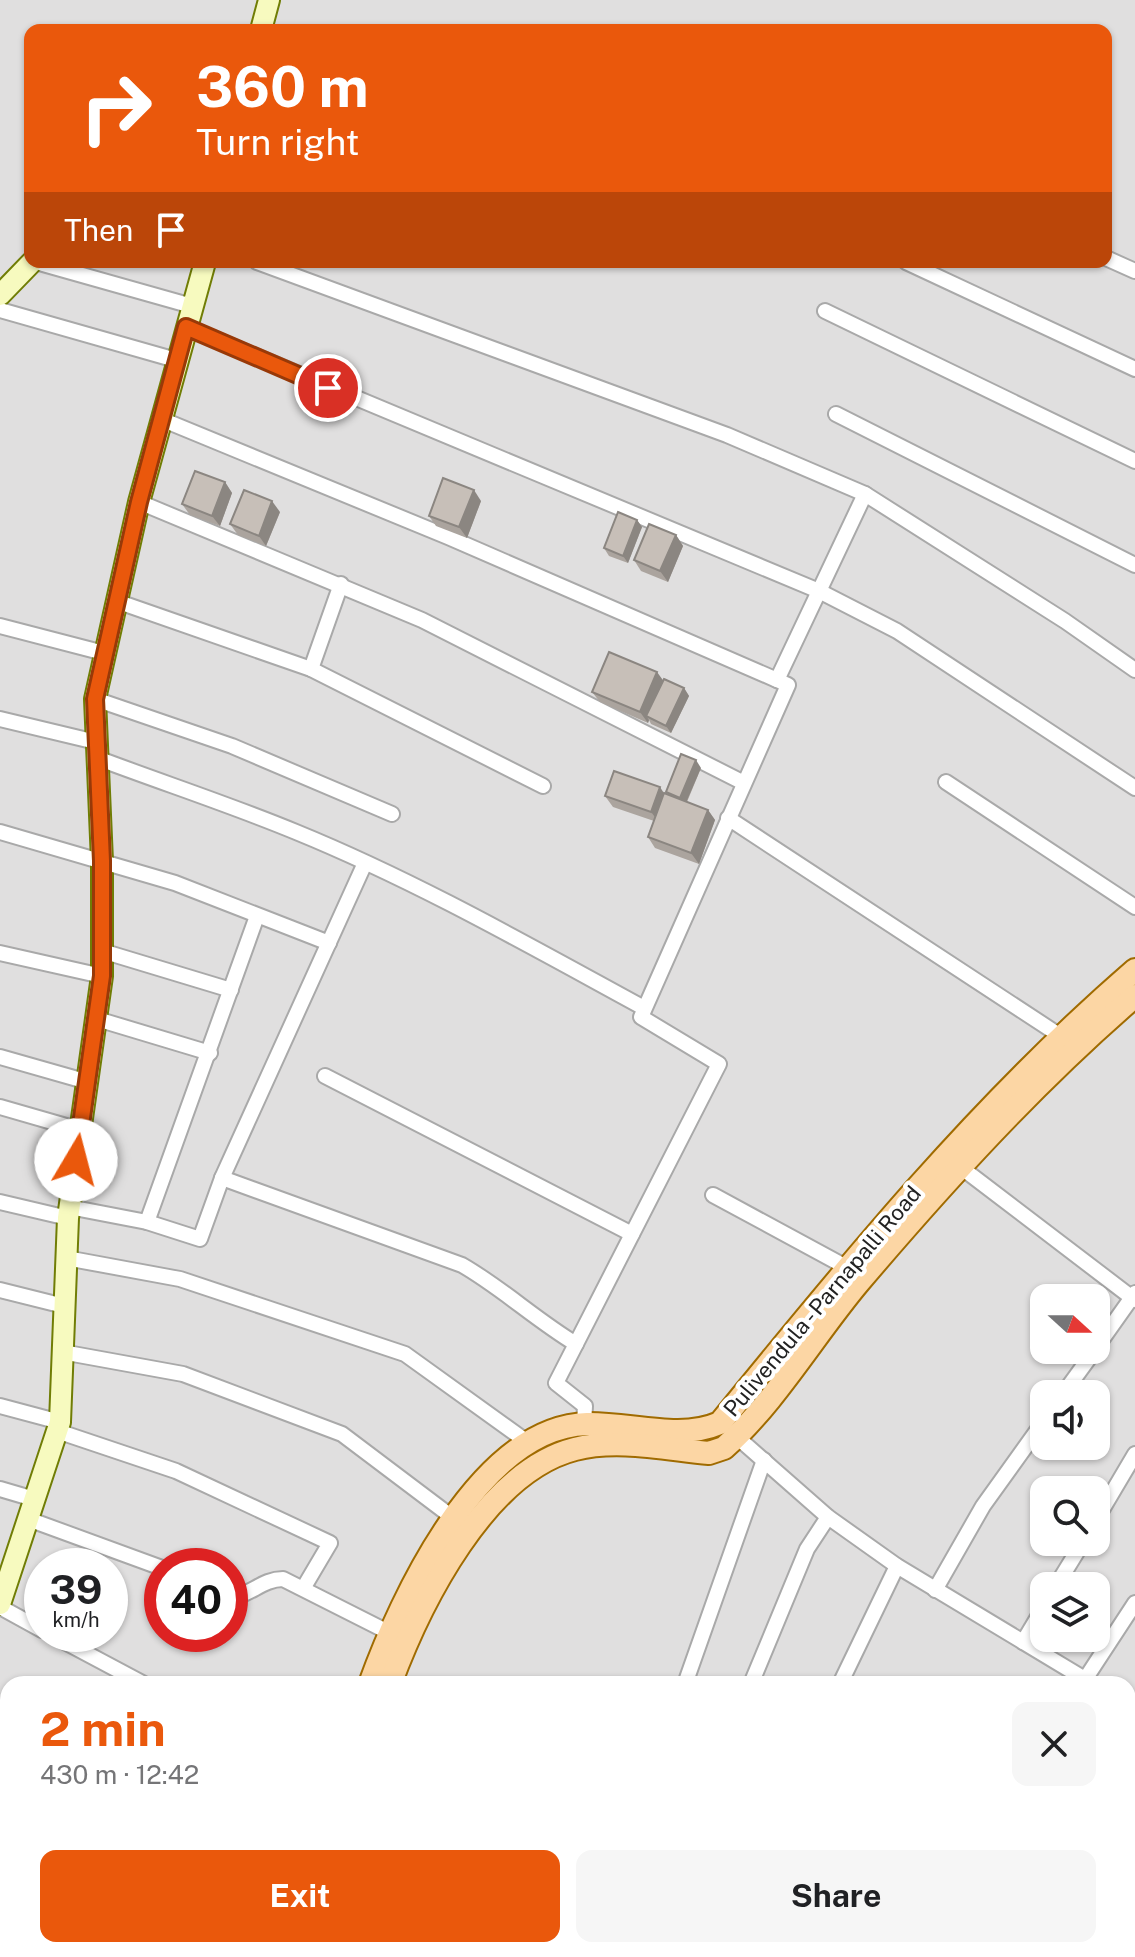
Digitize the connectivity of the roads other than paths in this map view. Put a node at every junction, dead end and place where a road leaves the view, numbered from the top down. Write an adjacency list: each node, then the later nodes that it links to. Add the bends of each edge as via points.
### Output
1 (269, 0): 2 (street)
2 (263, 24)
3 (1112, 261): 9 (street)
4 (28, 268): 10 (street)
5 (56, 268): 11 (street)
6 (203, 268): 11 (street)
7 (273, 268): 20 (street, via 727,435)
8 (919, 268): 16 (street)
9 (1135, 271)
10 (0, 295)
11 (192, 306): 14 (street)
12 (0, 310): 15 (street)
13 (825, 311): 19 (street)
14 (186, 327): 15 (street); 24 (street)
15 (176, 360): 18 (street)
16 (1135, 369)
17 (836, 414): 22 (street)
18 (161, 419): 21 (street); 30 (street)
19 (1135, 461)
20 (865, 494): 24 (street); 29 (street)
21 (139, 502): 23 (street); 25 (street)
22 (1135, 565)
23 (341, 584): 28 (street); 35 (street, via 489,652)
24 (819, 591): 30 (street); 37 (street, via 897,631)
25 (116, 601): 27 (street); 28 (street)
26 (0, 626): 27 (street)
27 (104, 653): 31 (street)
28 (311, 669): 36 (street)
29 (1135, 670)
30 (777, 680): 35 (street, via 788,685)
31 (95, 699): 33 (street); 38 (street, via 232,746)
32 (0, 719): 33 (street)
33 (96, 750): 41 (street); 42 (street)
34 (946, 782): 43 (street)
35 (744, 783): 39 (street)
36 (543, 786)
37 (1135, 788)
38 (392, 814)
39 (728, 818): 52 (street); 54 (street)
40 (0, 832): 41 (street)
41 (102, 861): 44 (street); 46 (street)
42 (365, 863): 45 (street); 52 (street)
43 (1135, 907)
44 (257, 916): 45 (street); 50 (street)
45 (329, 943): 62 (street)
46 (102, 951): 49 (street); 50 (street)
47 (0, 953): 49 (street)
48 (1135, 970): 54 (main road, Pulivendula - Parnapalli Road)
49 (102, 976): 53 (street)
50 (231, 990): 55 (street)
51 (1135, 996): 61 (main road, Pulivendula - Parnapalli Road)
52 (644, 1008): 67 (street, via 641,1017 719,1064)
53 (97, 1019): 55 (street); 58 (street)
54 (1062, 1037): 61 (main road, Pulivendula - Parnapalli Road, via 1000,1097)
55 (210, 1053): 66 (street)
56 (0, 1057): 58 (street)
57 (325, 1076): 67 (street)
58 (88, 1082): 60 (street)
59 (0, 1107): 60 (street)
60 (80, 1130): 65 (street)
61 (954, 1161): 69 (main road, Pulivendula - Parnapalli Road); 71 (street); 79 (main road, Pulivendula - Parnapalli Road, via 858,1283)
62 (222, 1178): 66 (street, via 200,1239); 74 (street, via 462,1265)
63 (713, 1195): 69 (street)
64 (0, 1202): 65 (street)
65 (68, 1213): 66 (street); 68 (street)
66 (147, 1222)
67 (632, 1234): 74 (street)
68 (66, 1258): 72 (street); 81 (street, via 193,1282 405,1354)
69 (846, 1267): 79 (main road, Pulivendula - Parnapalli Road)
70 (0, 1290): 72 (street)
71 (1134, 1297): 73 (street)
72 (64, 1306): 75 (street)
73 (1110, 1329)
74 (576, 1344): 77 (street, via 556,1383 585,1406)
75 (62, 1352): 78 (street); 87 (street, via 183,1374 342,1434)
76 (0, 1406): 78 (street)
77 (584, 1424): 79 (main road, Pulivendula - Parnapalli Road); 81 (main road, Pulivendula - Parnapalli Road)
78 (58, 1426): 86 (street); 92 (street, via 176,1471 330,1543)
79 (728, 1430): 83 (street); 104 (main road, Pulivendula - Parnapalli Road, via 724,1448 709,1453 606,1444 538,1462 509,1484 433,1585)
80 (1030, 1441): 93 (street, via 983,1506)
81 (530, 1444): 87 (main road, Pulivendula - Parnapalli Road, via 502,1463)
82 (1135, 1454): 85 (street)
83 (764, 1460): 88 (street); 105 (street)
84 (0, 1489): 86 (street)
85 (1110, 1496)
86 (34, 1499): 89 (street)
87 (452, 1517): 99 (main road, Pulivendula - Parnapalli Road)
88 (828, 1517): 91 (street); 106 (street, via 807,1549)
89 (28, 1519): 90 (street); 96 (street)
90 (144, 1561)
91 (897, 1566): 93 (street); 107 (street)
92 (304, 1587): 94 (street, via 269,1579); 99 (street)
93 (935, 1590): 100 (street)
94 (248, 1592)
95 (1135, 1603): 109 (street)
96 (0, 1606): 97 (street)
97 (24, 1620)
98 (1030, 1630): 100 (street)
99 (388, 1632): 103 (main road, Pulivendula - Parnapalli Road)
100 (1023, 1642): 108 (street)
101 (84, 1652): 102 (street)
102 (129, 1676)
103 (373, 1676)
104 (393, 1676)
105 (688, 1676)
106 (754, 1676)
107 (844, 1676)
108 (1077, 1676)
109 (1090, 1676)

